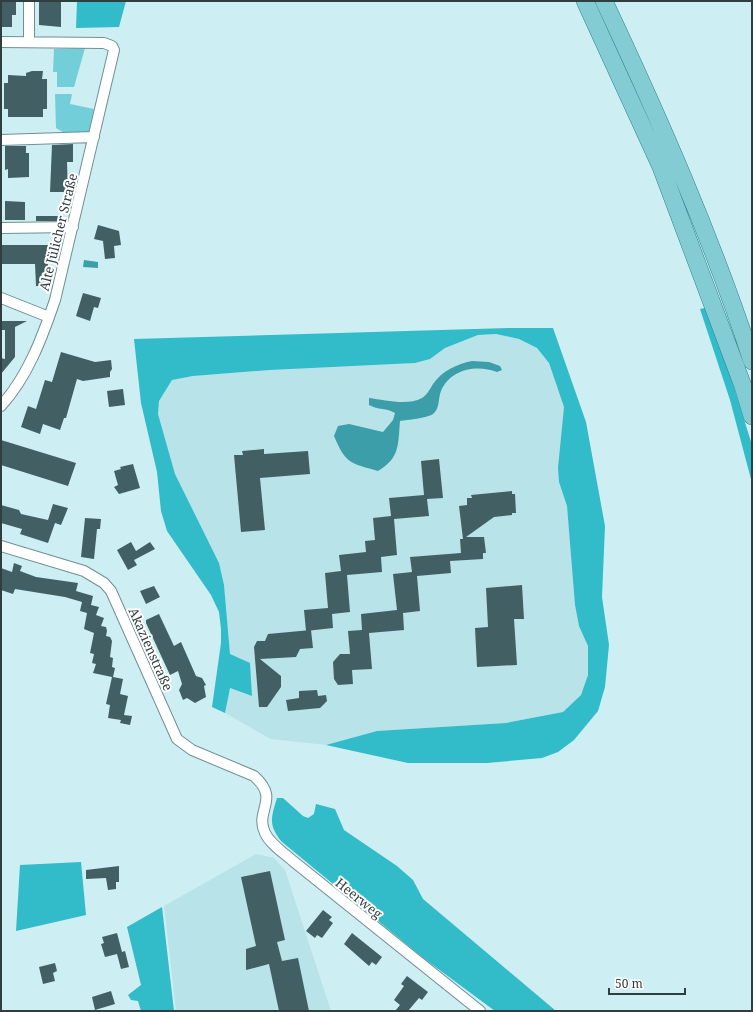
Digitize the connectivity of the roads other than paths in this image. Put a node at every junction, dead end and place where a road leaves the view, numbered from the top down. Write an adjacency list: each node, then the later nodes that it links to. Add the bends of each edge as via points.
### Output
1 (29, 1): 5 (street)
2 (585, 1): 14 (main road, via 661,167)
3 (604, 1): 12 (main road, via 642,80 677,163)
4 (1, 42): 5 (street)
5 (29, 42): 6 (street, Alte Jülicher Straße, via 104,43 112,46 114,54)
6 (94, 137): 7 (street); 8 (street, Alte Jülicher Straße)
7 (1, 140)
8 (73, 227): 9 (street); 11 (street, Alte Jülicher Straße)
9 (1, 228)
10 (1, 298): 11 (street)
11 (49, 317): 13 (street, Alte Jülicher Straße, via 22,377)
12 (752, 361)
13 (1, 406)
14 (752, 416)
15 (1, 546): 16 (street, Akazienstraße, via 84,571 104,583 111,591 177,739 192,750 254,776)
16 (262, 783): 17 (street, Heerweg, via 266,791 264,832 269,839)
17 (480, 1011)

